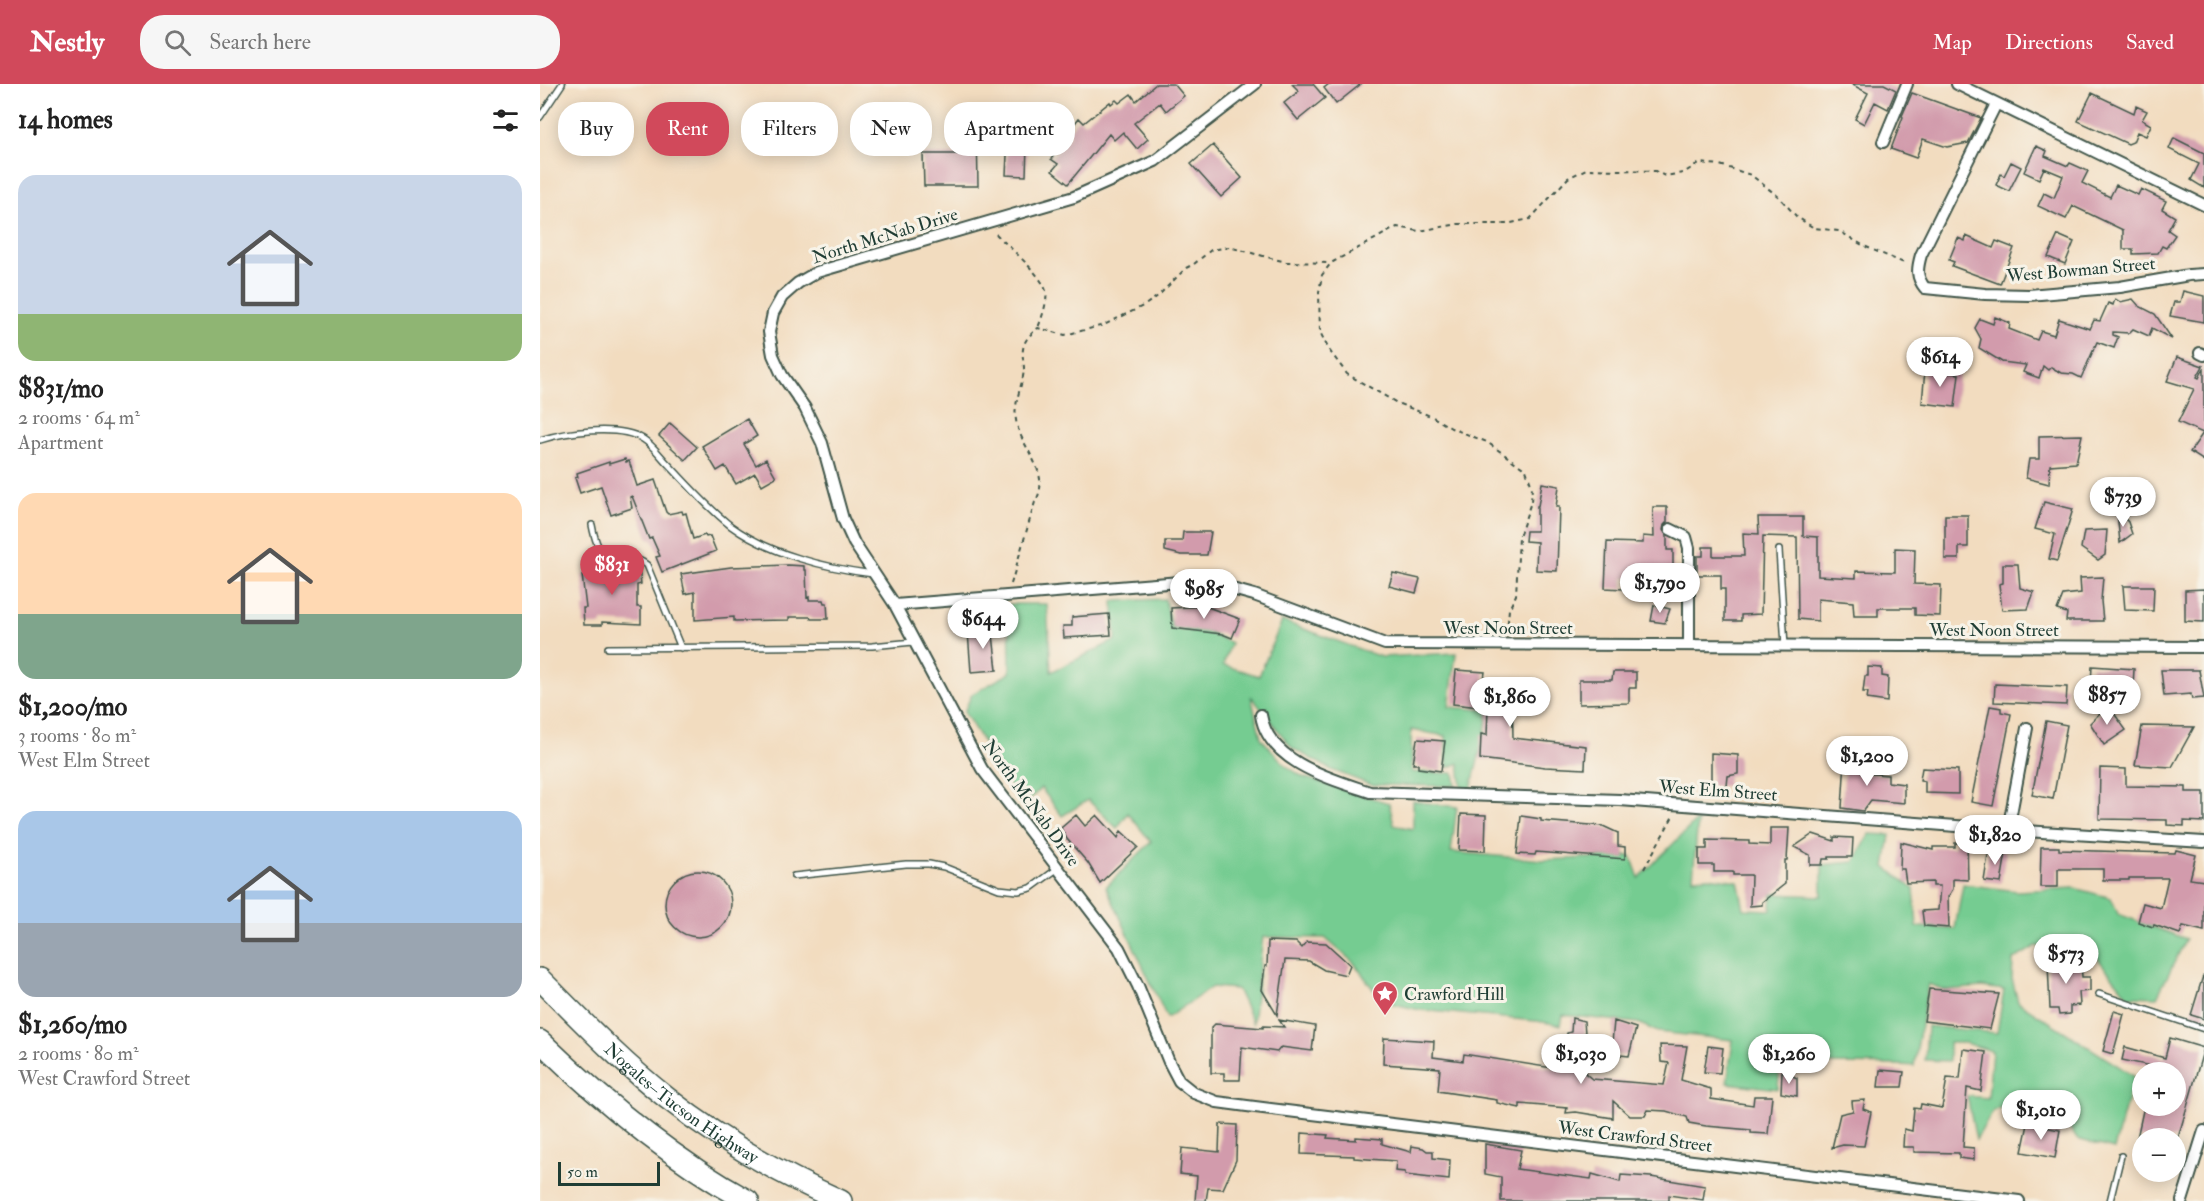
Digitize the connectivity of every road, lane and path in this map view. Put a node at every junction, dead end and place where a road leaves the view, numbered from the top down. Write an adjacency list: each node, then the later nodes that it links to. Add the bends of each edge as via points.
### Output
1 (562, 84): 6 (lane)
2 (1255, 84): 9 (street, North McNab Drive, via 1155,161 1074,197)
3 (1907, 84): 7 (street)
4 (1957, 84): 5 (street)
5 (1996, 104): 8 (street); 11 (street)
6 (540, 117)
7 (1883, 142)
8 (2204, 205)
9 (985, 223): 13 (path, via 1036,274 1046,291); 18 (street, North McNab Drive, via 817,272 782,297 773,313 769,332 773,355 815,426 843,519)
10 (1331, 263): 11 (path, via 1396,227 1419,231 1530,219 1568,177 1586,169 1655,171 1665,176 1683,173 1700,163 1720,165 1750,176 1814,228 1839,231); 13 (path, via 1286,262 1229,247 1211,250 1146,305 1104,325 1065,335); 22 (path, via 1322,275 1319,292 1320,332 1347,374 1396,403 1487,442 1526,470 1532,487 1531,502 1519,537 1516,594 1509,609)
11 (1917, 268): 12 (street, West Bowman Street, via 1919,281 1935,291 2029,295)
12 (2204, 274)
13 (1038, 328): 19 (path, via 1024,344 1016,419 1039,474 1041,493)
14 (540, 441): 18 (lane, via 559,435 630,433 645,440 732,526 811,563)
15 (592, 525): 27 (lane, via 596,546 603,554 637,558 647,566)
16 (1670, 528): 23 (street, via 1686,537 1689,548)
17 (1779, 550): 24 (lane)
18 (873, 574): 20 (street, North McNab Drive)
19 (1008, 595): 20 (street, West Noon Street); 22 (street, West Noon Street, via 1180,582 1214,584 1254,594 1385,644)
20 (895, 605): 21 (street, North McNab Drive)
21 (913, 642): 27 (lane); 33 (street, North McNab Drive, via 982,769)
22 (1506, 644): 23 (street, West Noon Street)
23 (1689, 645): 24 (street, West Noon Street)
24 (1785, 645): 25 (street, West Noon Street)
25 (2204, 647)
26 (608, 648): 27 (lane)
27 (681, 648)
28 (1261, 715): 30 (street, West Elm Street, via 1270,739 1303,766 1370,792)
29 (2028, 728): 31 (street)
30 (1679, 805): 31 (street, West Elm Street); 34 (path)
31 (2008, 830): 32 (street, West Elm Street)
32 (2204, 842)
33 (1057, 869): 35 (lane, via 1031,888 1018,891 999,889 929,864); 40 (street, North McNab Drive, via 1119,948 1179,1081 1194,1093)
34 (1644, 869)
35 (794, 876)
36 (540, 979): 44 (highway, Nogales–Tucson Highway, via 596,1036 668,1099 754,1156)
37 (2099, 994): 38 (lane)
38 (2204, 1029)
39 (540, 1041): 43 (highway, via 627,1117 679,1157)
40 (1247, 1106): 45 (street, West Crawford Street)
41 (2204, 1131): 47 (street)
42 (2121, 1156): 46 (lane)
43 (748, 1201)
44 (841, 1201)
45 (2019, 1201)
46 (2110, 1201)
47 (2182, 1201)

